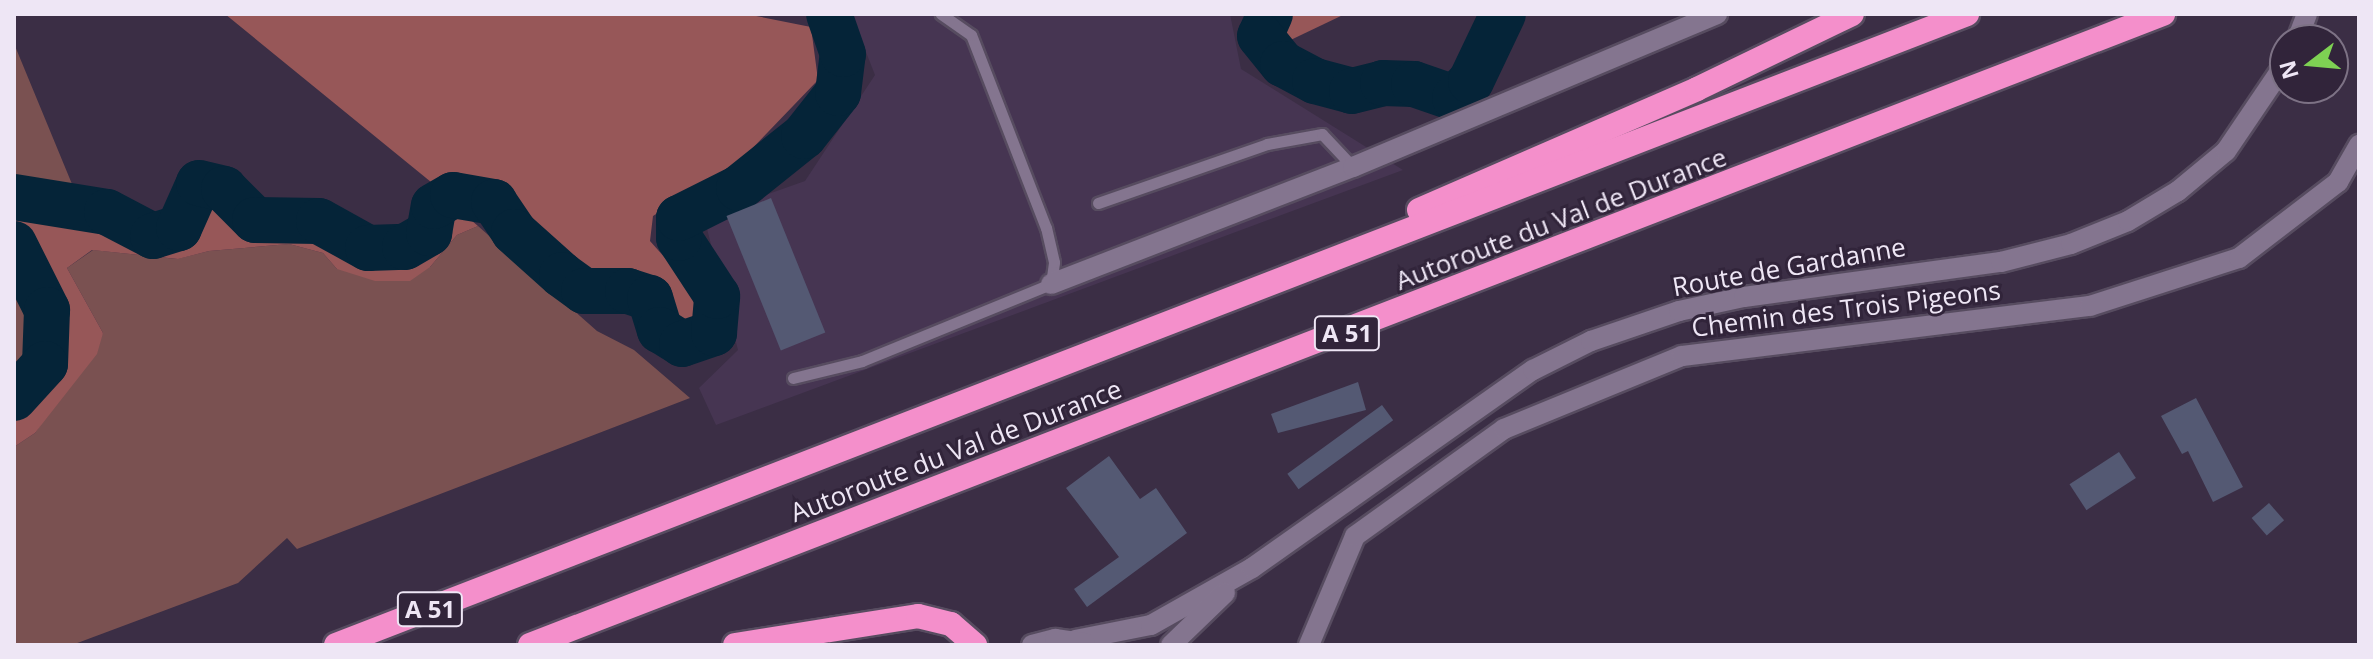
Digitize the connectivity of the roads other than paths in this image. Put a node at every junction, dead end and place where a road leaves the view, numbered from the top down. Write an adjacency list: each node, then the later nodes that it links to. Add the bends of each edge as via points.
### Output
1 (941, 14): 10 (lane, via 971,35 1046,228 1054,262)
2 (1717, 14): 8 (street)
3 (1852, 14): 11 (highway, via 1697,89)
4 (1967, 14): 11 (highway, Autoroute du Val de Durance / A 51)
5 (2163, 14): 16 (highway, Autoroute du Val de Durance / A 51)
6 (2269, 88): 13 (street, Route de Gardanne, via 2226,151 2178,191 2128,221 2071,244 2001,262 1744,297 1679,311 1591,341 1507,388)
7 (2359, 145): 21 (street, Chemin des Trois Pigeons, via 2338,182 2239,258 2090,306 1682,356 1504,429 1355,536)
8 (1353, 167): 9 (lane, via 1322,134 1267,144); 10 (street)
9 (1098, 203)
10 (1051, 284): 12 (lane, via 862,361)
11 (1031, 377): 15 (highway, Autoroute du Val de Durance / A 51)
12 (793, 378)
13 (1252, 568): 14 (street, via 1151,625); 20 (street)
14 (1082, 642): 19 (street)
15 (336, 645)
16 (530, 645)
17 (735, 645): 18 (highway, via 918,616 951,624)
18 (975, 645)
19 (1032, 645)
20 (1171, 645)
21 (1309, 645)

